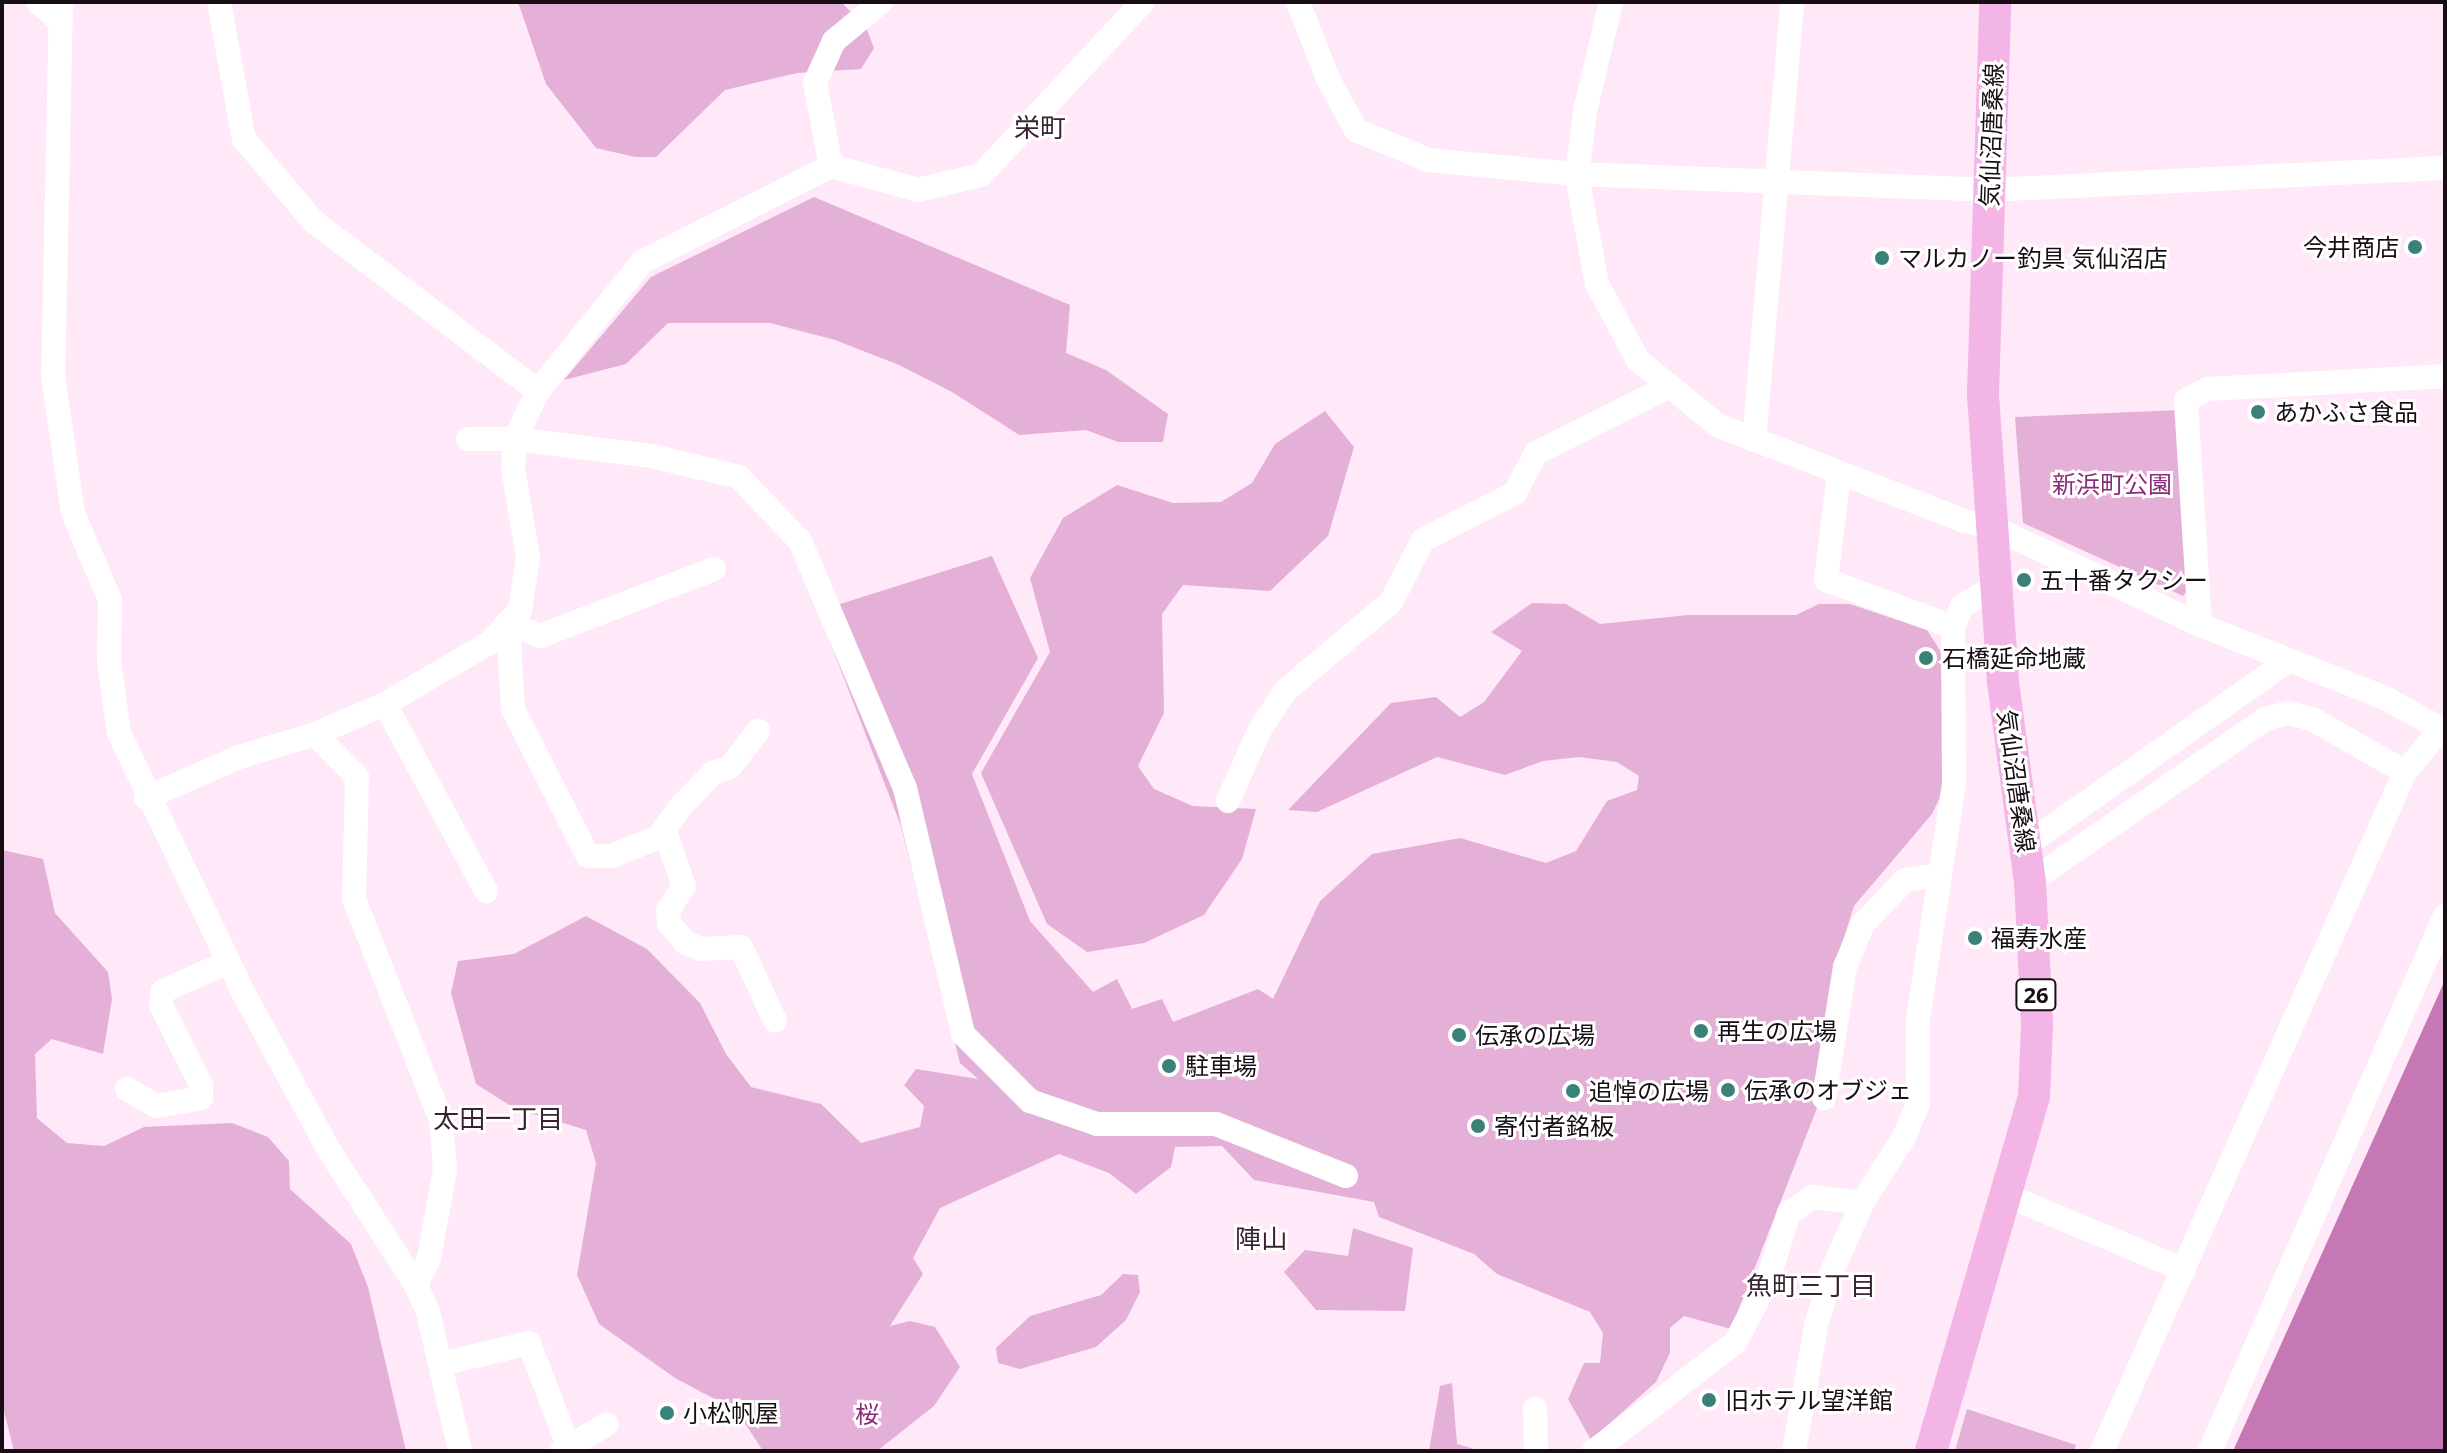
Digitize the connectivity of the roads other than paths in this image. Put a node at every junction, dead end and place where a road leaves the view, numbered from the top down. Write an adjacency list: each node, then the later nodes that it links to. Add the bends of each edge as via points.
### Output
1 (38, 2): 9 (street)
2 (219, 2): 17 (street, via 244,139 314,222)
3 (881, 2): 10 (street, via 834,41 815,83)
4 (1143, 2): 10 (street, via 981,175 918,190)
5 (1298, 2): 12 (street, via 1328,79 1356,130 1428,160)
6 (1611, 2): 12 (street, via 1585,111)
7 (1792, 2): 13 (street)
8 (1995, 2): 14 (main road, 気仙沼唐桑線 / 26)
9 (61, 12): 34 (street, via 53,376 61,452 73,513 110,600 115,715)
10 (831, 166): 17 (street, via 642,262)
11 (2445, 168): 14 (street)
12 (1577, 174): 13 (street); 16 (street, via 1597,284 1638,360)
13 (1776, 183): 14 (street); 20 (street)
14 (1989, 190): 22 (main road, 気仙沼唐桑線 / 26, via 1983,393)
15 (2445, 376): 26 (street, via 2208,389 2186,400)
16 (1670, 386): 20 (street, via 1717,425); 35 (street, via 1536,453 1515,493 1423,540 1391,602 1286,690 1259,731)
17 (538, 391): 19 (street)
18 (468, 439): 19 (street)
19 (515, 439): 25 (street, via 513,468 528,557 520,610); 46 (street, via 652,456 739,477 800,541 905,788 963,1034 1030,1101 1097,1124 1216,1124)
20 (1754, 440): 21 (street)
21 (1839, 473): 22 (street); 27 (street, via 1826,580)
22 (1990, 526): 24 (main road, 気仙沼唐桑線 / 26); 26 (street)
23 (714, 569): 25 (street, via 540,636)
24 (1995, 587): 27 (street, via 1962,606); 37 (main road, 気仙沼唐桑線 / 26)
25 (508, 623): 29 (street, via 489,643); 36 (street, via 513,709 588,856 612,856 659,837)
26 (2200, 625): 28 (street)
27 (1953, 627): 38 (street, via 1954,785)
28 (2286, 662): 30 (street, via 2385,698); 37 (street)
29 (385, 704): 32 (street); 40 (street)
30 (2443, 730): 33 (street)
31 (758, 731): 36 (street, via 730,767 713,773)
32 (315, 734): 34 (street, via 239,757); 50 (street, via 357,777 354,899 441,1120 445,1170 429,1258)
33 (2405, 772): 39 (street, via 2312,719 2288,713 2265,719); 49 (street)
34 (146, 798): 42 (street)
35 (1228, 801)
36 (664, 829): 43 (street, via 684,886 668,911 669,923 686,943 701,949 741,947)
37 (2026, 845): 39 (main road, 気仙沼唐桑線 / 26)
38 (1940, 875): 45 (street, via 1905,880 1863,924 1845,967); 48 (street, via 1918,1019 1918,1104 1904,1137)
39 (2030, 882): 47 (main road, 気仙沼唐桑線 / 26, via 2037,1024 2034,1097)
40 (486, 891)
41 (2445, 916): 61 (street)
42 (228, 962): 44 (street, via 163,991 161,1005 201,1085 201,1098 157,1106); 50 (street, via 327,1147)
43 (775, 1021)
44 (127, 1089)
45 (1824, 1098)
46 (1346, 1176)
47 (2006, 1195): 49 (street); 59 (main road, 気仙沼唐桑線 / 26)
48 (1862, 1203): 57 (street, via 1813,1197 1789,1213 1768,1280 1735,1343); 58 (street, via 1833,1269 1816,1326)
49 (2184, 1270): 60 (street)
50 (416, 1285): 51 (street)
51 (441, 1364): 54 (street, via 529,1343); 55 (street)
52 (1535, 1409): 56 (street)
53 (607, 1424): 54 (street)
54 (567, 1450)
55 (460, 1451)
56 (1536, 1451)
57 (1594, 1451)
58 (1794, 1451)
59 (1931, 1451)
60 (2102, 1451)
61 (2210, 1451)

